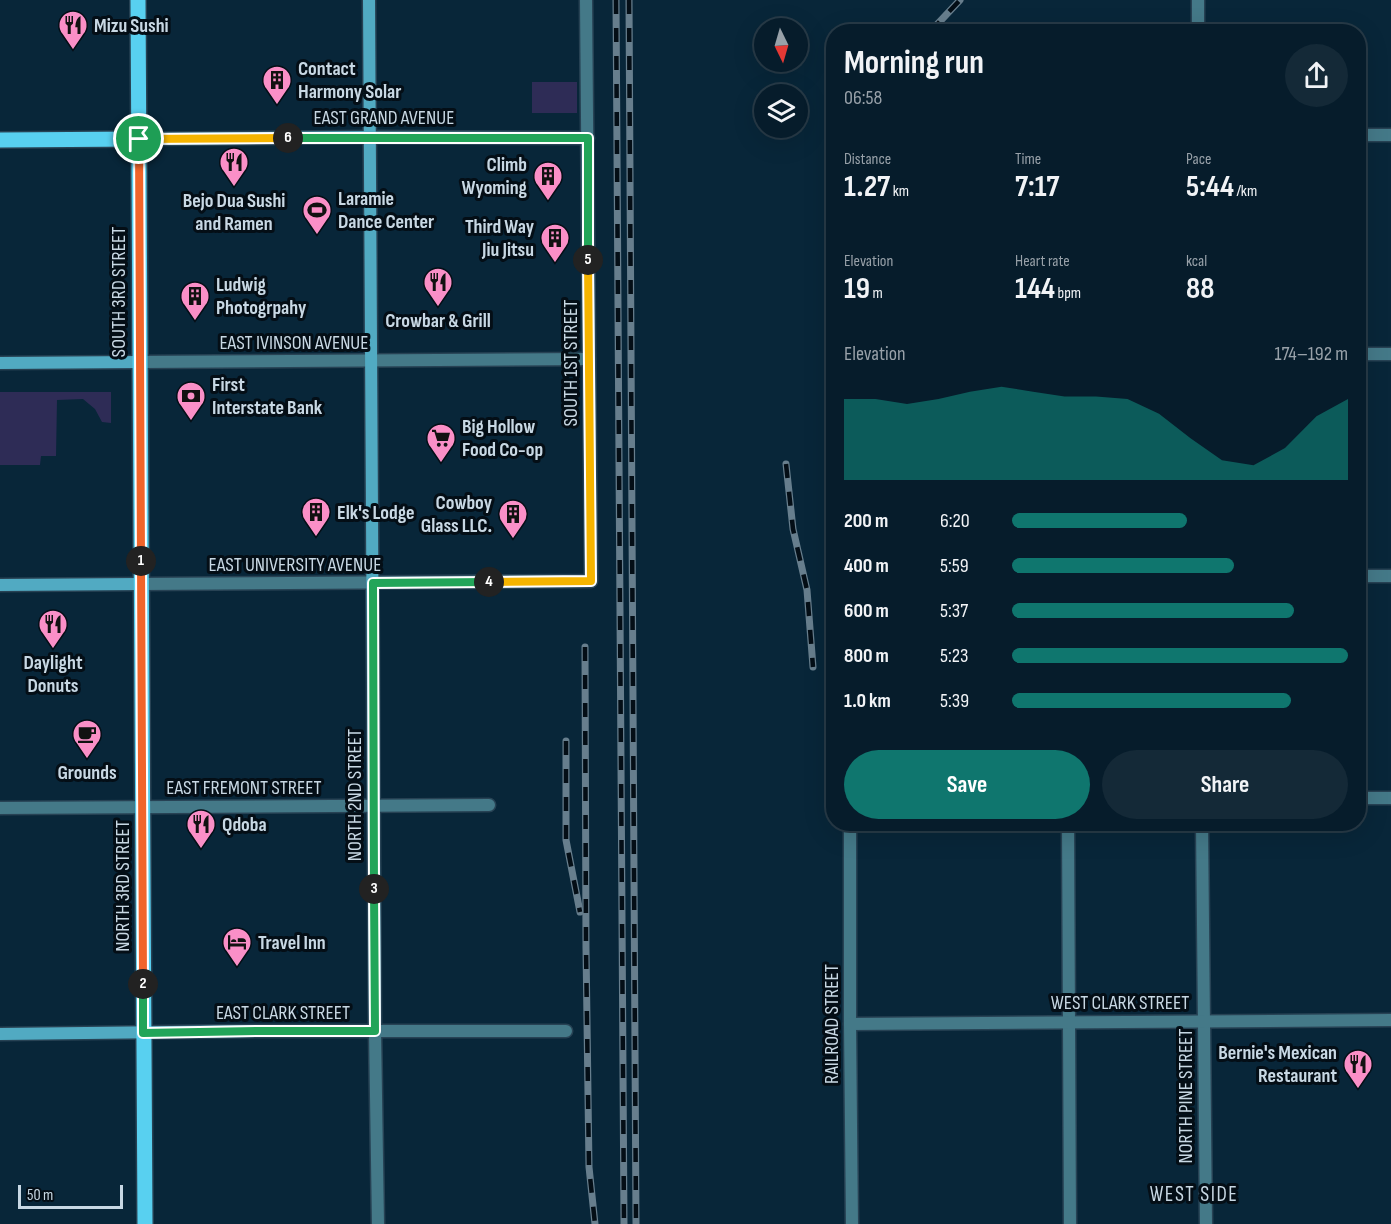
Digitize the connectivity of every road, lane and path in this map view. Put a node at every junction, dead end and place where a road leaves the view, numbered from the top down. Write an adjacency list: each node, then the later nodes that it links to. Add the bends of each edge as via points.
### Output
1 (138, 0): 10 (main road, SOUTH 3RD STREET)
2 (369, 0): 8 (street, NORTH 2ND STREET)
3 (586, 0): 9 (street, SOUTH 1ST STREET)
4 (1198, 0): 5 (street)
5 (1198, 24)
6 (1366, 135): 7 (street)
7 (1391, 135)
8 (370, 137): 9 (street, EAST GRAND AVENUE); 10 (street, EAST GRAND AVENUE); 15 (street, NORTH 2ND STREET)
9 (588, 138): 14 (street, SOUTH 1ST STREET)
10 (139, 139): 11 (main road, EAST GRAND AVENUE); 16 (main road, SOUTH 3RD STREET)
11 (0, 140)
12 (1366, 354): 13 (street)
13 (1391, 354)
14 (589, 359): 15 (street, EAST IVINSON AVENUE); 20 (street, SOUTH 1ST STREET)
15 (371, 361): 16 (street, EAST IVINSON AVENUE); 21 (street, NORTH 2ND STREET)
16 (140, 362): 17 (street, EAST IVINSON AVENUE); 22 (main road, SOUTH 3RD STREET)
17 (0, 363)
18 (1366, 576): 19 (street)
19 (1391, 576)
20 (591, 581): 21 (street, EAST UNIVERSITY AVENUE)
21 (373, 583): 22 (street, EAST UNIVERSITY AVENUE); 26 (street, NORTH 2ND STREET)
22 (141, 584): 23 (street, EAST UNIVERSITY AVENUE); 28 (main road, NORTH 3RD STREET)
23 (0, 585)
24 (1366, 798): 25 (street)
25 (1391, 798)
26 (374, 805): 27 (street, EAST FREMONT STREET); 28 (street, EAST FREMONT STREET); 37 (street, NORTH 2ND STREET)
27 (489, 805)
28 (142, 807): 29 (street, EAST FREMONT STREET); 39 (main road, NORTH 3RD STREET)
29 (0, 808)
30 (850, 831): 36 (street, RAILROAD STREET)
31 (1068, 831): 34 (street)
32 (1202, 831): 35 (street, NORTH PINE STREET)
33 (1391, 1020): 35 (street, WEST CLARK STREET)
34 (1070, 1021): 35 (street, WEST CLARK STREET); 36 (street, WEST CLARK STREET); 44 (street)
35 (1204, 1022): 45 (street, NORTH PINE STREET)
36 (850, 1024): 43 (street, RAILROAD STREET)
37 (375, 1031): 38 (street, EAST CLARK STREET); 39 (street, EAST CLARK STREET); 42 (street, NORTH 2ND STREET)
38 (566, 1031)
39 (143, 1033): 40 (street, EAST CLARK STREET); 41 (main road, NORTH 3RD STREET)
40 (0, 1034)
41 (145, 1224)
42 (378, 1224)
43 (852, 1224)
44 (1070, 1224)
45 (1206, 1224)

